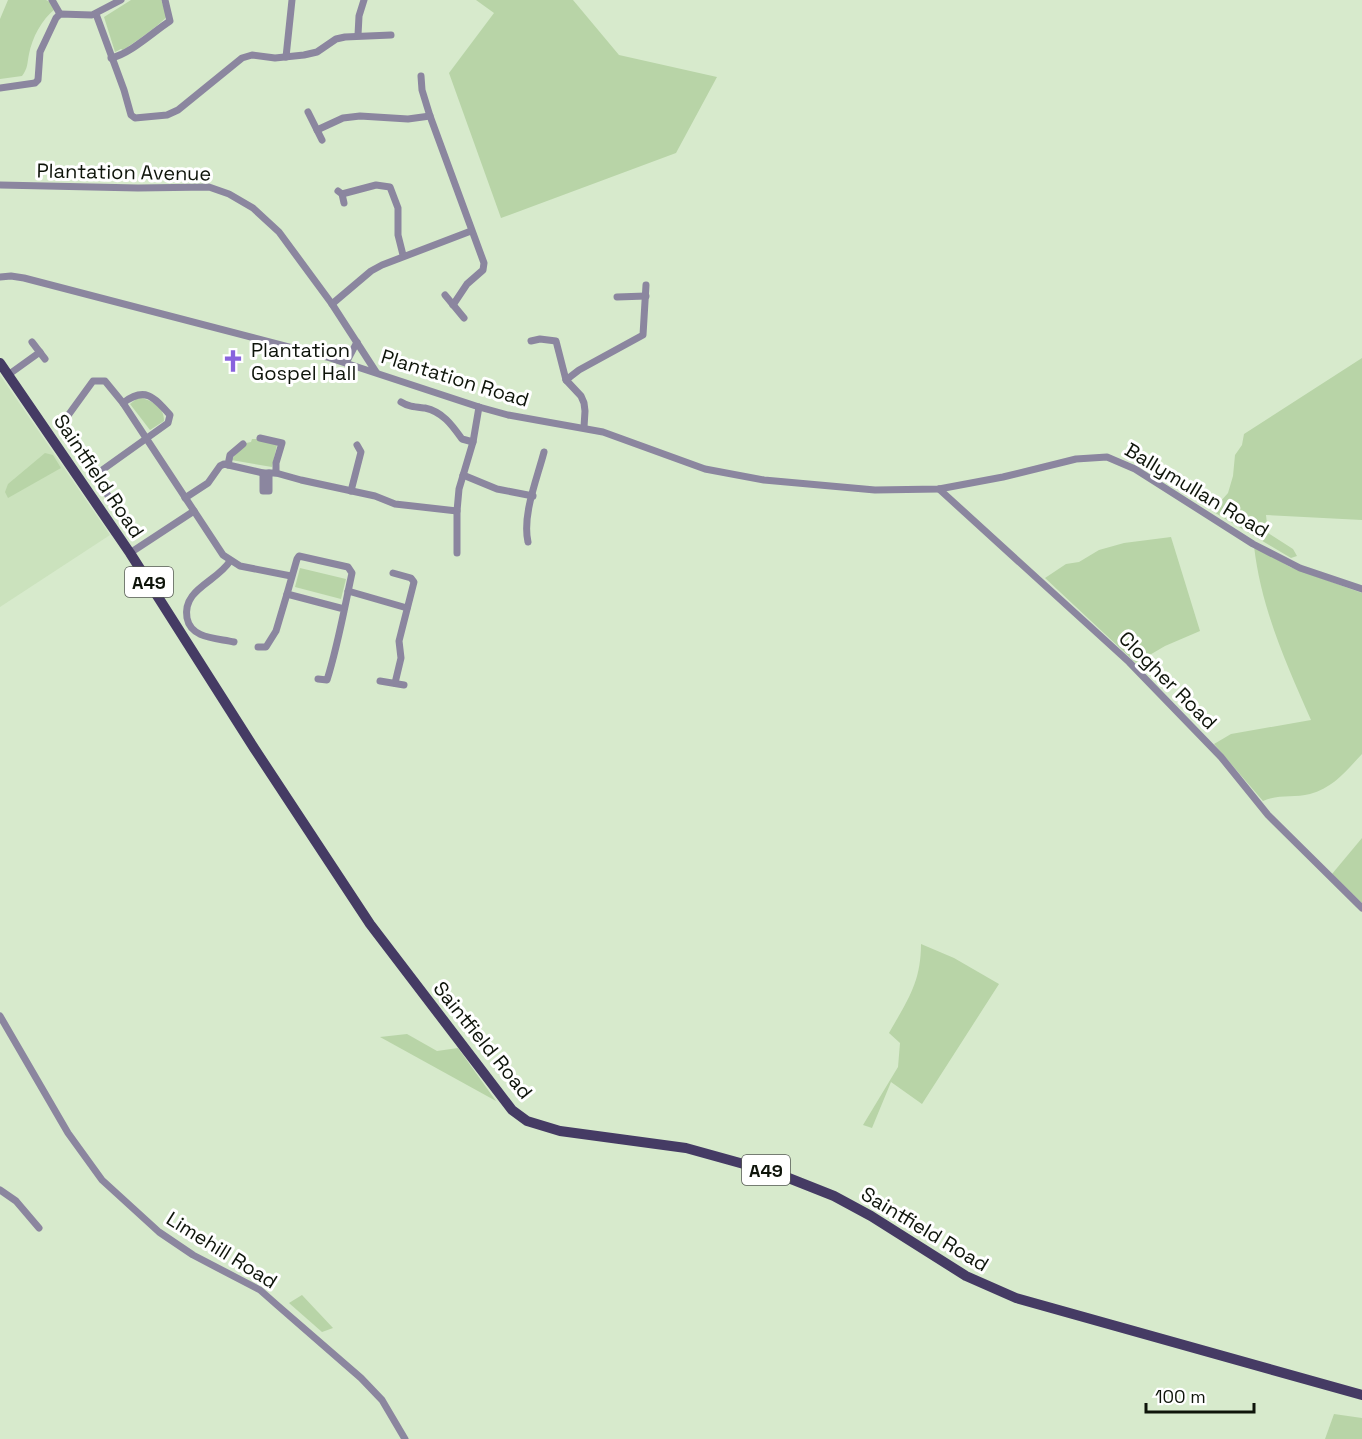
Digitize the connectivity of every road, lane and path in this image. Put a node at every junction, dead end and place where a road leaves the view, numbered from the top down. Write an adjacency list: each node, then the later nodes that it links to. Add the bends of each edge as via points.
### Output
1 (52, 0): 6 (street)
2 (121, 0): 7 (street)
3 (165, 0): 11 (street, via 170,21 139,44)
4 (292, 0): 10 (street)
5 (364, 0): 8 (street)
6 (60, 14): 7 (street); 13 (street, via 40,52 38,80)
7 (96, 14): 11 (street)
8 (358, 35): 9 (street); 10 (street, via 336,39 317,52)
9 (391, 35)
10 (286, 57): 11 (street, via 242,58 178,110 140,118 131,115)
11 (111, 58)
12 (421, 76): 15 (street)
13 (0, 88)
14 (308, 112): 16 (street)
15 (430, 116): 16 (street, via 343,118); 20 (street)
16 (317, 130): 17 (street)
17 (322, 140)
18 (0, 185): 27 (street, Plantation Avenue, via 215,188 253,208 273,225)
19 (344, 203): 21 (street, via 340,193 376,185 390,187 398,208 397,228)
20 (471, 231): 21 (street); 28 (street, via 484,263 483,270 466,284)
21 (403, 255): 27 (street, via 371,271)
22 (0, 277): 36 (street, Plantation Road, via 24,278)
23 (646, 285): 25 (street)
24 (445, 295): 28 (street)
25 (646, 296): 26 (street); 39 (street, via 643,335)
26 (617, 297)
27 (332, 304): 32 (street, Plantation Avenue)
28 (453, 305): 29 (street)
29 (464, 318)
30 (531, 341): 39 (street, via 556,341)
31 (32, 342): 33 (street)
32 (357, 342): 36 (street); 37 (street, Plantation Avenue)
33 (40, 352): 34 (street); 38 (street)
34 (45, 359)
35 (0, 363): 38 (main road, Saintfield Road / A49)
36 (346, 363): 37 (street, Plantation Road)
37 (376, 372): 42 (street, Plantation Road)
38 (8, 375): 62 (main road, Saintfield Road / A49)
39 (566, 380): 43 (street, via 584,403)
40 (401, 402): 46 (street, via 447,418 462,439)
41 (123, 403): 44 (street); 44 (street, via 134,394 143,394 157,400 170,415 168,423); 51 (street, via 105,381 93,381 64,421 63,430 93,472)
42 (479, 407): 43 (street, Plantation Road); 46 (street)
43 (584, 427): 54 (street, Plantation Road, via 732,475 875,490)
44 (147, 438): 51 (street); 57 (street)
45 (260, 438): 52 (street, via 282,443)
46 (473, 442): 53 (street)
47 (243, 444): 50 (street, via 230,455)
48 (362, 450): 55 (street)
49 (544, 452): 56 (street)
50 (228, 465): 52 (street); 57 (street, via 220,466 208,483)
51 (98, 473): 58 (street, via 98,480)
52 (269, 473): 55 (street)
53 (463, 475): 56 (street, via 497,489); 60 (street)
54 (939, 489): 67 (street, Ballymullan Road, via 1076,459 1107,457 1135,469 1253,544 1300,568); 80 (street, Clogher Road, via 1130,662 1221,757 1268,815)
55 (351, 491): 60 (street, via 411,507)
56 (533, 496): 61 (street, via 525,530)
57 (185, 498): 59 (street)
58 (116, 508)
59 (194, 511): 62 (street); 64 (street)
60 (457, 511): 63 (street, via 453,542)
61 (528, 542)
62 (130, 553): 84 (main road, Saintfield Road / A49, via 370,924 499,1094 527,1121 560,1131 686,1148 776,1173 834,1196 966,1276 1016,1298)
63 (457, 553)
64 (230, 561): 66 (street); 71 (street)
65 (393, 573): 72 (street, via 414,582)
66 (291, 576): 68 (street, via 299,556 348,567 352,573); 69 (street)
67 (1362, 590)
68 (348, 591): 72 (street); 73 (street)
69 (287, 594): 73 (street); 75 (street, via 268,650)
70 (178, 598): 71 (street)
71 (187, 602): 74 (street, via 190,628 197,634)
72 (407, 608): 78 (street)
73 (344, 609): 76 (street, via 329,683)
74 (234, 642)
75 (258, 647)
76 (318, 680)
77 (380, 681): 78 (street)
78 (395, 683): 79 (street)
79 (404, 685)
80 (1362, 908)
81 (0, 1016): 85 (street, Limehill Road, via 68,1132 102,1180 159,1232 193,1255 260,1290 278,1305 382,1400)
82 (0, 1190): 83 (street, via 16,1201)
83 (39, 1228)
84 (1362, 1395)
85 (405, 1439)

